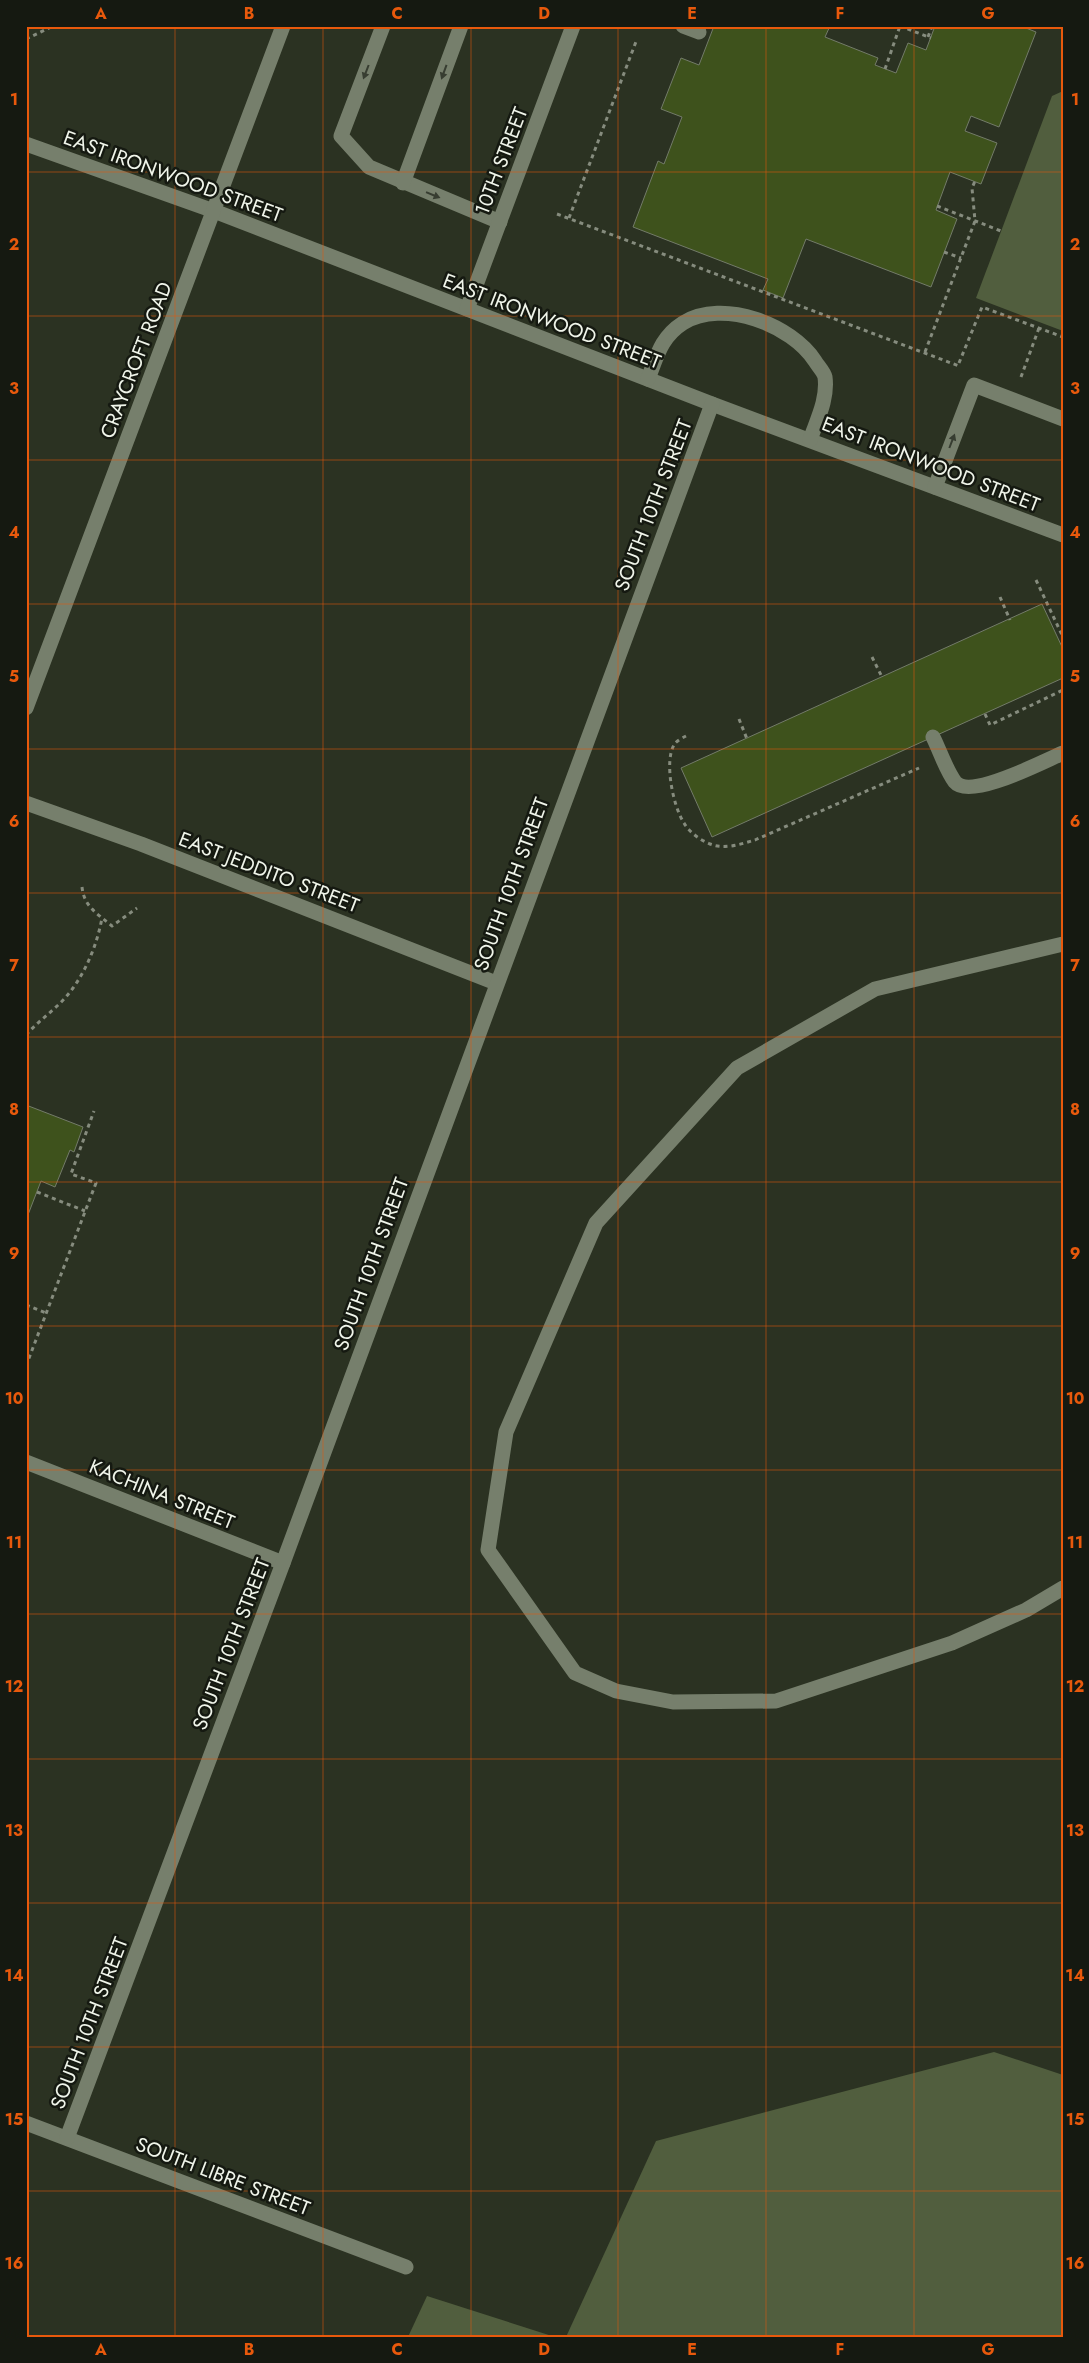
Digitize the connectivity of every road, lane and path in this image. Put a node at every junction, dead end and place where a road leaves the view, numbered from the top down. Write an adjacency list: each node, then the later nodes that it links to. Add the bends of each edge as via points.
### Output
1 (53, 26): 9 (path)
2 (283, 26): 18 (street, CRAYCROFT ROAD)
3 (383, 26): 16 (street, one-way to 16, via 341,136 368,167)
4 (461, 26): 16 (street, one-way to 16)
5 (573, 26): 22 (street, 10TH STREET)
6 (683, 26): 10 (street)
7 (900, 26): 8 (path, via 930,38); 13 (path)
8 (932, 26)
9 (47, 28): 11 (path)
10 (699, 32)
11 (26, 38)
12 (637, 39): 20 (path)
13 (885, 69)
14 (26, 144): 18 (street, EAST IRONWOOD STREET)
15 (975, 181): 21 (path, via 972,188)
16 (403, 183): 22 (street, one-way to 22)
17 (937, 206): 21 (path)
18 (214, 211): 26 (street, EAST IRONWOOD STREET); 46 (street, CRAYCROFT ROAD)
19 (557, 214): 20 (path)
20 (569, 218): 29 (path)
21 (975, 221): 23 (path); 25 (path)
22 (500, 222): 26 (street, 10TH STREET)
23 (1001, 231)
24 (944, 252): 25 (path)
25 (961, 258): 29 (path)
26 (467, 309): 32 (street, EAST IRONWOOD STREET)
27 (1039, 328): 28 (path); 30 (path, via 982,307); 33 (path)
28 (1063, 337)
29 (924, 352): 30 (path)
30 (958, 365): 31 (path)
31 (963, 367)
32 (648, 379): 34 (street, EAST IRONWOOD STREET); 36 (street, via 664,339 685,322 708,314 738,314 763,322 790,335 811,355 825,376 824,399)
33 (1012, 400): 35 (street); 37 (street, one-way to 33, via 974,385)
34 (712, 404): 36 (street, EAST IRONWOOD STREET); 59 (street, SOUTH 10TH STREET)
35 (1063, 419)
36 (810, 440): 37 (street, EAST IRONWOOD STREET)
37 (935, 487): 38 (street, EAST IRONWOOD STREET)
38 (1063, 535)
39 (1036, 580): 42 (path)
40 (1000, 597): 41 (path)
41 (1010, 620)
42 (1063, 637)
43 (872, 657): 44 (path)
44 (882, 677)
45 (1063, 690): 47 (path, via 990,725)
46 (26, 708)
47 (985, 714)
48 (739, 720): 51 (path)
49 (686, 736): 53 (path, via 674,744 670,759 670,778 678,808 695,835 711,845 729,847 755,840)
50 (933, 737): 53 (street)
51 (747, 739)
52 (1063, 753): 53 (street, via 986,786 967,788 956,783)
53 (943, 757)
54 (26, 803): 59 (street, EAST JEDDITO STREET, via 158,850)
55 (82, 888): 57 (path, via 83,899)
56 (137, 908): 57 (path, via 112,926)
57 (102, 918): 60 (path, via 94,949 70,992)
58 (1063, 944): 69 (street, via 875,989 737,1068 596,1223 506,1432 488,1550 575,1672 616,1692 672,1702 776,1701 952,1643 1026,1610)
59 (496, 982): 68 (street, SOUTH 10TH STREET)
60 (26, 1035)
61 (94, 1111): 63 (path, via 71,1174 96,1183)
62 (37, 1192): 63 (path)
63 (85, 1211): 65 (path)
64 (26, 1305): 65 (path)
65 (46, 1313): 66 (path)
66 (26, 1366)
67 (26, 1462): 68 (street, KACHINA STREET)
68 (283, 1564): 71 (street, SOUTH 10TH STREET)
69 (1063, 1588)
70 (26, 2123): 71 (street, SOUTH LIBRE STREET)
71 (67, 2138): 72 (street, SOUTH LIBRE STREET)
72 (406, 2267)

